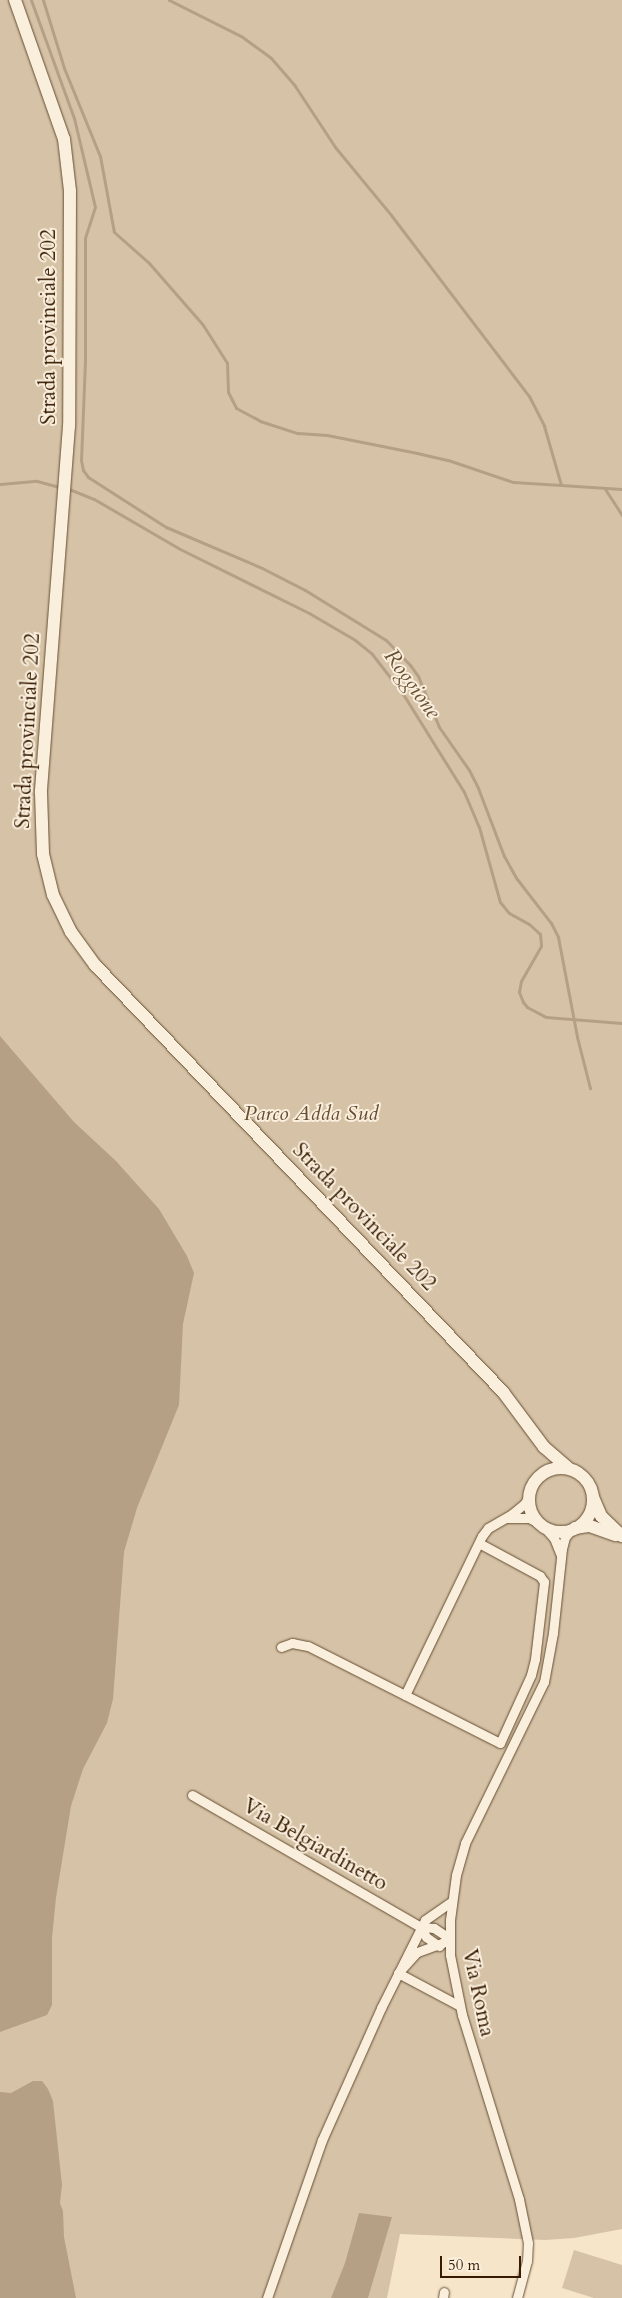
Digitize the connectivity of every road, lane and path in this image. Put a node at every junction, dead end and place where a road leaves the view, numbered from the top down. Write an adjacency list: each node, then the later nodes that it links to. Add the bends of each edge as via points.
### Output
1 (15, 0): 2 (street, Strada provinciale 202, via 56,114 70,191 69,426 41,793 46,873 62,916 95,965 504,1392)
2 (534, 1435): 3 (street, Strada provinciale 202); 4 (street, Strada provinciale 202, via 541,1460)
3 (569, 1469): 4 (street, via 551,1469); 5 (street, Strada provinciale 202, via 585,1478)
4 (536, 1479): 6 (street, Strada provinciale 202)
5 (592, 1495): 9 (street, via 588,1516); 10 (street, Strada provinciale 202, via 601,1516)
6 (528, 1496): 7 (street); 8 (street, via 529,1506)
7 (507, 1518): 8 (street, via 529,1518); 11 (street, via 488,1528)
8 (541, 1525): 9 (street, Strada provinciale 202, via 553,1531); 12 (street, via 554,1538)
9 (573, 1529): 10 (street, Strada provinciale 202, via 590,1526); 12 (street, Via Roma, via 565,1537)
10 (622, 1537)
11 (478, 1543): 14 (street); 14 (street, via 544,1580 535,1659 522,1699 500,1742)
12 (562, 1558): 16 (street, Via Roma, via 544,1682 465,1843)
13 (281, 1647): 14 (street, via 292,1643 308,1646)
14 (405, 1695)
15 (192, 1795): 17 (street, Via Belgiardinetto)
16 (452, 1901): 17 (street, via 425,1920); 18 (street, Via Roma)
17 (421, 1927): 18 (street, via 434,1928); 19 (street, via 426,1937); 21 (street)
18 (449, 1938): 19 (street); 20 (street, Via Roma)
19 (436, 1945): 20 (street); 21 (street, via 417,1952)
20 (450, 1955): 22 (street, Via Roma)
21 (398, 1973): 22 (street); 23 (street, via 322,2140)
22 (460, 2006): 24 (street, Via Roma, via 525,2222 529,2253)
23 (267, 2298)
24 (517, 2298)

